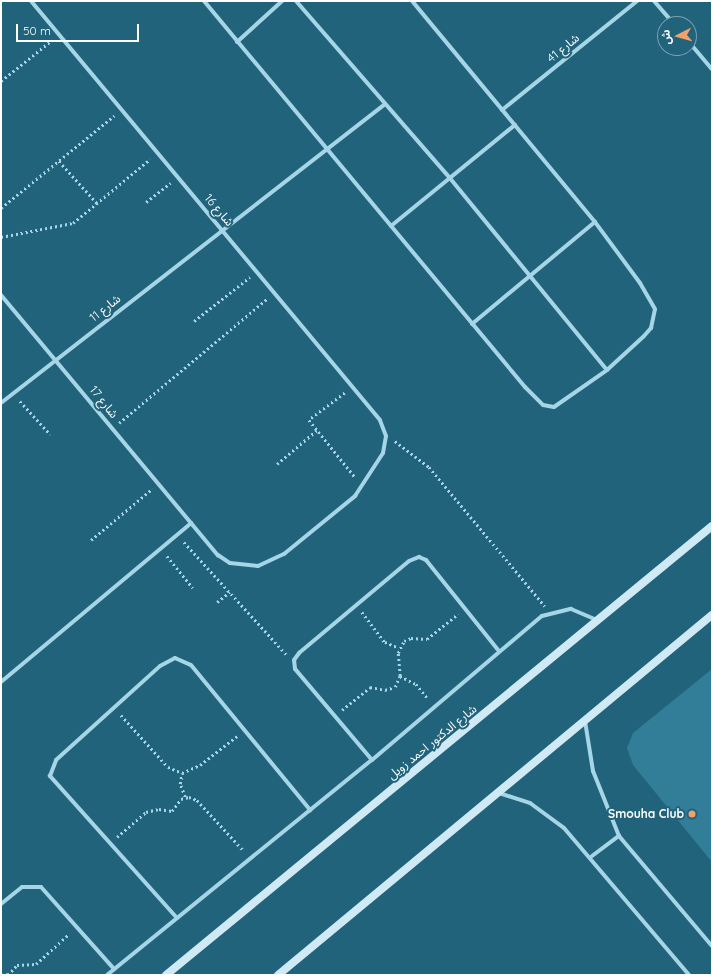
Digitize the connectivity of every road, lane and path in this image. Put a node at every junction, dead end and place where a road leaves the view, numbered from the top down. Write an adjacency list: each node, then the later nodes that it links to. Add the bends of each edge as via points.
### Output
1 (30, 1): 9 (street, شارع 16)
2 (204, 1): 10 (street)
3 (282, 1): 10 (street)
4 (296, 1): 14 (street)
5 (412, 1): 16 (street)
6 (637, 1): 16 (street, شارع 41)
7 (654, 1): 8 (street)
8 (667, 16)
9 (59, 34): 13 (path); 15 (street, شارع 16)
10 (236, 42): 18 (street)
11 (697, 51): 12 (street)
12 (712, 69)
13 (1, 81)
14 (384, 105): 18 (street, شارع 11); 22 (street)
15 (122, 110): 19 (street, شارع 16); 20 (path)
16 (502, 110): 17 (street)
17 (515, 124): 22 (street); 26 (street)
18 (328, 150): 27 (street); 28 (street, شارع 11)
19 (158, 153): 21 (street, شارع 16); 24 (path)
20 (58, 161): 24 (path); 25 (path)
21 (178, 176): 23 (path); 28 (street, شارع 16)
22 (449, 177): 27 (street); 31 (street)
23 (146, 202)
24 (97, 203): 29 (path, via 63,228)
25 (1, 208)
26 (595, 222): 31 (street); 37 (street, via 640,283 655,309 644,336)
27 (391, 226): 35 (street)
28 (222, 230): 30 (street, شارع 16); 36 (street, شارع 11)
29 (1, 237)
30 (257, 271): 32 (street, شارع 16); 34 (path)
31 (527, 275): 35 (street); 37 (street)
32 (275, 292): 38 (street, شارع 16); 41 (path)
33 (1, 295): 36 (street, شارع 17)
34 (194, 321)
35 (472, 324): 37 (street, via 525,387 548,407 561,405)
36 (56, 358): 39 (street, شارع 11); 41 (street, شارع 17)
37 (607, 370)
38 (354, 386): 42 (path, via 308,420); 44 (street, شارع 16, via 380,420)
39 (14, 393): 40 (street, شارع 11); 43 (path)
40 (1, 403)
41 (113, 429): 46 (street, شارع 17)
42 (317, 430): 45 (path); 47 (path)
43 (50, 434)
44 (386, 436): 47 (street, شارع 17, via 379,463); 58 (path, via 429,468)
45 (277, 464)
46 (158, 483): 48 (street, شارع 17); 51 (path)
47 (364, 487): 48 (street, شارع 17, via 303,540 258,566 237,564 218,555)
48 (191, 523): 50 (street)
49 (712, 526): 60 (street, شارع الدكتور احمد زويل)
50 (178, 534): 52 (street); 54 (path)
51 (91, 540)
52 (160, 548): 53 (path); 65 (street)
53 (193, 588)
54 (230, 592): 55 (path); 63 (path)
55 (217, 602)
56 (356, 605): 57 (street, via 412,559 419,557 426,560); 61 (path, via 385,642); 63 (street, via 299,653)
57 (465, 609): 61 (path, via 427,639 407,639); 62 (street)
58 (550, 612): 60 (street, via 581,610); 62 (street)
59 (712, 616): 69 (street)
60 (599, 621): 88 (street, شارع الدكتور احمد زويل)
61 (399, 648): 64 (path)
62 (498, 650): 66 (street)
63 (294, 663): 68 (street, via 298,673)
64 (400, 676): 66 (path, via 416,684); 68 (path, via 390,689 367,688)
65 (1, 682)
66 (434, 707): 71 (street)
67 (114, 708): 70 (street, via 160,666 175,658 191,665); 72 (path, via 168,767); 77 (street, via 56,760 50,770 52,782)
68 (334, 716): 71 (street)
69 (585, 720): 73 (street); 76 (street, via 592,748 593,771)
70 (244, 730): 72 (path, via 200,765); 75 (street)
71 (372, 760): 75 (street)
72 (182, 773): 74 (path, via 180,784)
73 (496, 792): 78 (street, via 515,797 545,812); 89 (street)
74 (185, 797): 77 (path, via 172,811 158,809 146,812); 79 (path, via 197,800)
75 (310, 810): 79 (street)
76 (619, 836): 78 (street); 83 (street)
77 (109, 844): 81 (street)
78 (592, 856): 90 (street)
79 (251, 859): 81 (street)
80 (1, 904): 82 (street, via 22,887 36,885)
81 (177, 918): 84 (street)
82 (77, 927): 84 (street); 86 (path, via 38,962 17,965)
83 (712, 946)
84 (114, 969): 87 (street)
85 (1, 974): 86 (path)
86 (8, 975)
87 (106, 975)
88 (166, 975)
89 (278, 975)
90 (689, 975)

